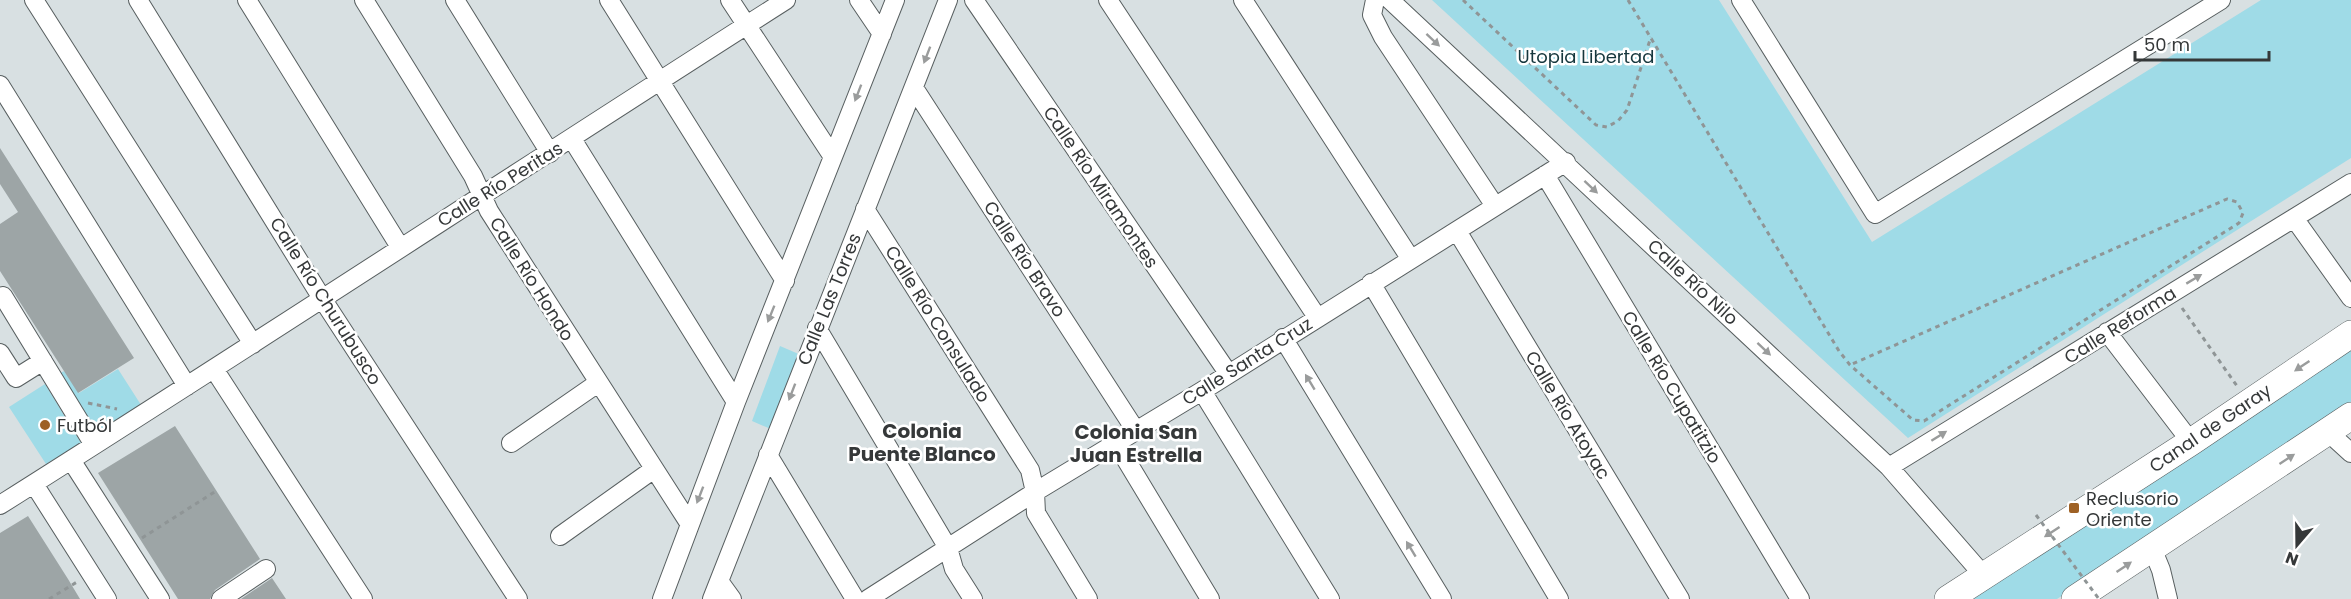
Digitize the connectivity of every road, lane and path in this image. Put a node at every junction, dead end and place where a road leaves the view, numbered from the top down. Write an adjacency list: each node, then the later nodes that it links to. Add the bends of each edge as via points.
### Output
1 (34, 0): 51 (street)
2 (138, 0): 45 (street, Calle Río Churubusco)
3 (247, 0): 38 (street)
4 (364, 0): 33 (street, Calle Río Hondo)
5 (455, 0): 28 (street)
6 (609, 0): 24 (street)
7 (730, 0): 21 (street)
8 (786, 0): 21 (street, Calle Río Peritas)
9 (859, 0): 22 (street)
10 (896, 0): 22 (street)
11 (948, 0): 26 (street, Calle Las Torres, one-way to 26)
12 (974, 0): 56 (street, Calle Río Miramontes)
13 (1108, 0): 46 (street)
14 (1243, 0): 39 (street)
15 (1375, 0): 34 (street, via 1372,15 1383,37)
16 (1390, 0): 30 (street, Calle Río Nilo, one-way to 30)
17 (1463, 0): 23 (path, via 1596,125 1607,127 1627,110)
18 (1628, 0): 23 (path)
19 (1741, 0): 20 (street, via 1875,214)
20 (2221, 0)
21 (746, 26): 24 (street, Calle Río Peritas); 29 (street)
22 (882, 34): 29 (street, one-way to 29)
23 (1651, 38): 54 (path)
24 (660, 82): 27 (street, Calle Río Peritas); 40 (street)
25 (0, 85): 58 (street)
26 (914, 88): 35 (street, Calle Las Torres); 65 (street, Calle Río Bravo)
27 (572, 138): 28 (street, Calle Río Peritas); 61 (street)
28 (550, 153): 33 (street, Calle Río Peritas)
29 (833, 157): 40 (street)
30 (1566, 162): 31 (street, Calle Santa Cruz); 74 (street, Calle Río Nilo, one-way to 74)
31 (1545, 176): 34 (street, Calle Santa Cruz); 108 (street, Calle Río Cupatitzio)
32 (2351, 183): 36 (street, Calle Reforma)
33 (483, 195): 38 (street, Calle Río Peritas); 57 (street, Calle Río Hondo, via 489,211)
34 (1495, 206): 37 (street, Calle Santa Cruz)
35 (866, 209): 47 (street, Calle Las Torres); 78 (street, Calle Río Consulado, via 1030,470)
36 (2294, 218): 42 (street, Calle Reforma, one-way to 36); 44 (street)
37 (1456, 231): 39 (street, Calle Santa Cruz); 107 (street, Calle Río Atoyac)
38 (400, 247): 45 (street, Calle Río Peritas)
39 (1410, 258): 41 (street, Calle Santa Cruz)
40 (785, 281): 61 (street, one-way to 61)
41 (1371, 283): 46 (street, Calle Santa Cruz); 106 (street)
42 (2172, 293): 48 (street, Calle Reforma); 62 (path)
43 (0, 298): 53 (street, via 3,296)
44 (2351, 298)
45 (324, 300): 51 (street, Calle Río Peritas); 95 (street, Calle Río Churubusco)
46 (1317, 317): 50 (street, Calle Santa Cruz)
47 (817, 328): 72 (street, Calle Las Torres, one-way to 72); 84 (street)
48 (2107, 332): 68 (street); 74 (street, Calle Reforma, one-way to 48)
49 (2351, 334): 62 (highway, Canal de Garay, one-way to 62)
50 (1283, 338): 56 (street, Calle Santa Cruz); 105 (street, one-way to 50)
51 (253, 344): 55 (street, Calle Río Peritas)
52 (0, 353): 53 (street, via 16,378)
53 (43, 361): 60 (street)
54 (1850, 365): 54 (path, via 2227,199 2237,202 2243,213 2239,223 1924,421 1903,413)
55 (214, 369): 58 (street, Calle Río Peritas); 94 (street)
56 (1228, 373): 59 (street, Calle Santa Cruz)
57 (598, 383): 67 (street); 75 (street, Calle Río Hondo)
58 (187, 386): 63 (street, Calle Río Peritas)
59 (1202, 391): 65 (street, Calle Santa Cruz); 104 (street)
60 (66, 399): 63 (path); 70 (street)
61 (736, 402): 81 (street, one-way to 81)
62 (2248, 402): 68 (highway, Canal de Garay)
63 (142, 414): 70 (street, Calle Río Peritas)
64 (2351, 416): 66 (highway)
65 (1136, 431): 69 (street, Calle Santa Cruz)
66 (2328, 432): 71 (street); 85 (highway, one-way to 66)
67 (511, 442)
68 (2191, 442): 88 (highway, Canal de Garay, one-way to 88)
69 (1116, 443): 78 (street, Calle Santa Cruz); 103 (street)
70 (94, 445): 73 (street, Calle Río Peritas)
71 (2351, 453)
72 (768, 456): 89 (street, Calle Las Torres); 99 (street)
73 (71, 460): 76 (street, Calle Río Peritas); 83 (street)
74 (1889, 467): 88 (street, Calle Río Nilo)
75 (654, 469): 81 (street, Calle Río Hondo); 82 (street)
76 (34, 483): 79 (street, Calle Río Peritas); 87 (street)
77 (216, 491): 83 (path)
78 (1035, 492): 84 (street, Calle Santa Cruz); 102 (street, Calle Río Consulado, via 1036,513)
79 (0, 505)
80 (2036, 515): 111 (path, bridge)
81 (689, 524): 96 (street)
82 (560, 536)
83 (127, 548): 92 (street)
84 (948, 548): 100 (street, Calle Santa Cruz); 101 (street, via 954,569)
85 (2152, 548): 110 (highway, one-way to 85); 112 (street)
86 (266, 569): 93 (street)
87 (91, 573): 90 (path); 91 (street)
88 (1984, 576): 109 (highway, Canal de Garay)
89 (719, 581): 97 (street, Calle Las Torres); 98 (street)
90 (49, 599)
91 (107, 599)
92 (160, 599)
93 (221, 599)
94 (363, 599)
95 (518, 599)
96 (662, 599)
97 (712, 599)
98 (732, 599)
99 (855, 599)
100 (868, 599)
101 (973, 599)
102 (1088, 599)
103 (1210, 599)
104 (1330, 599)
105 (1442, 599)
106 (1559, 599)
107 (1680, 599)
108 (1800, 599)
109 (1948, 599)
110 (2075, 599)
111 (2099, 599)
112 (2168, 599)

